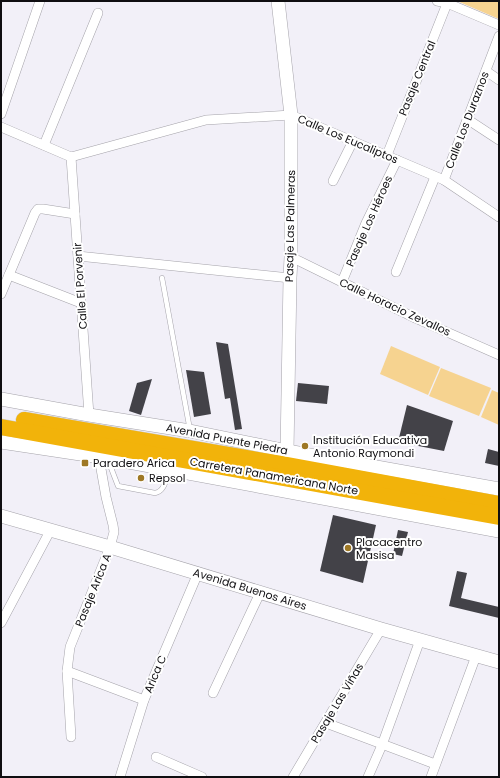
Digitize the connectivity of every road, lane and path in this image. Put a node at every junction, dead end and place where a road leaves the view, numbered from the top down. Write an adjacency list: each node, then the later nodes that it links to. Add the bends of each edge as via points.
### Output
1 (40, 1): 10 (street)
2 (278, 1): 11 (main road, Pasaje Las Palmeras)
3 (437, 1): 4 (street)
4 (447, 2): 6 (street); 17 (street, Pasaje Central)
5 (98, 12): 16 (street)
6 (499, 24)
7 (499, 36): 8 (street, Calle Los Duraznos)
8 (486, 71): 9 (street); 12 (street, Calle Los Duraznos)
9 (499, 80)
10 (1, 114)
11 (291, 115): 15 (street, Calle Los Eucaliptos); 18 (street, Calle Los Eucaliptos, via 206,120); 25 (main road, Pasaje Las Palmeras)
12 (467, 119): 14 (street); 20 (street, Calle Los Duraznos)
13 (1, 127): 16 (street)
14 (499, 140)
15 (353, 141): 17 (street, Calle Los Eucaliptos); 21 (street)
16 (44, 145): 18 (street)
17 (387, 155): 19 (street, Calle Los Eucaliptos)
18 (71, 157): 22 (street, Calle El Porvenir)
19 (397, 160): 20 (street, Calle Los Eucaliptos); 30 (street, Pasaje Los Héroes, via 366,223)
20 (439, 179): 23 (street, Calle Los Eucaliptos); 26 (street, Calle Los Duraznos)
21 (333, 180)
22 (75, 214): 24 (street, Calle El Porvenir); 27 (street, via 43,208 38,210)
23 (499, 217)
24 (78, 256): 29 (street); 32 (street, Calle El Porvenir)
25 (291, 257): 29 (main road, Pasaje Las Palmeras); 30 (street, Calle Horacio Zevallos)
26 (396, 272)
27 (9, 275): 31 (street); 32 (street)
28 (162, 278): 38 (lane)
29 (290, 278): 41 (main road, Pasaje Las Palmeras)
30 (342, 282): 33 (street, Calle Horacio Zevallos)
31 (1, 294)
32 (82, 303): 35 (street, Calle El Porvenir)
33 (499, 355)
34 (1, 399): 35 (main road, Avenida Puente Piedra)
35 (89, 415): 38 (main road, Avenida Puente Piedra)
36 (1, 416): 44 (highway, Carretera Panamericana Norte, via 273,462)
37 (1, 427): 40 (highway, Carretera Panamericana Norte)
38 (190, 431): 41 (main road, Avenida Puente Piedra)
39 (1, 442): 40 (main road)
40 (101, 451): 42 (highway, Carretera Panamericana Norte); 42 (lane, via 118,486 155,494 163,489); 49 (street, Pasaje Arica A, via 106,497 114,532)
41 (287, 451): 43 (main road, Avenida Puente Piedra)
42 (171, 464): 46 (highway, Carretera Panamericana Norte); 48 (main road)
43 (499, 489)
44 (499, 504)
45 (1, 516): 47 (main road, Avenida Buenos Aires)
46 (499, 517)
47 (50, 531): 49 (main road, Avenida Buenos Aires); 52 (street)
48 (499, 532)
49 (110, 547): 50 (main road, Avenida Buenos Aires); 57 (street, Pasaje Arica A, via 70,647)
50 (198, 573): 51 (main road, Avenida Buenos Aires); 59 (street, Arica C)
51 (260, 593): 53 (main road, Avenida Buenos Aires); 58 (street)
52 (1, 623)
53 (381, 629): 54 (main road, Avenida Buenos Aires); 60 (street, Pasaje Las Viñas)
54 (420, 640): 55 (main road, Avenida Buenos Aires); 62 (street)
55 (476, 656): 56 (main road, Avenida Buenos Aires); 64 (street)
56 (499, 662)
57 (67, 672): 59 (street); 61 (street, Pasaje Arica A)
58 (213, 693)
59 (144, 700): 65 (street, Arica C)
60 (326, 723): 62 (street); 67 (street, Pasaje Las Viñas)
61 (71, 737)
62 (382, 745): 64 (street); 68 (street)
63 (156, 757): 66 (street)
64 (435, 764): 69 (street)
65 (120, 777)
66 (202, 777)
67 (293, 777)
68 (368, 777)
69 (431, 777)

